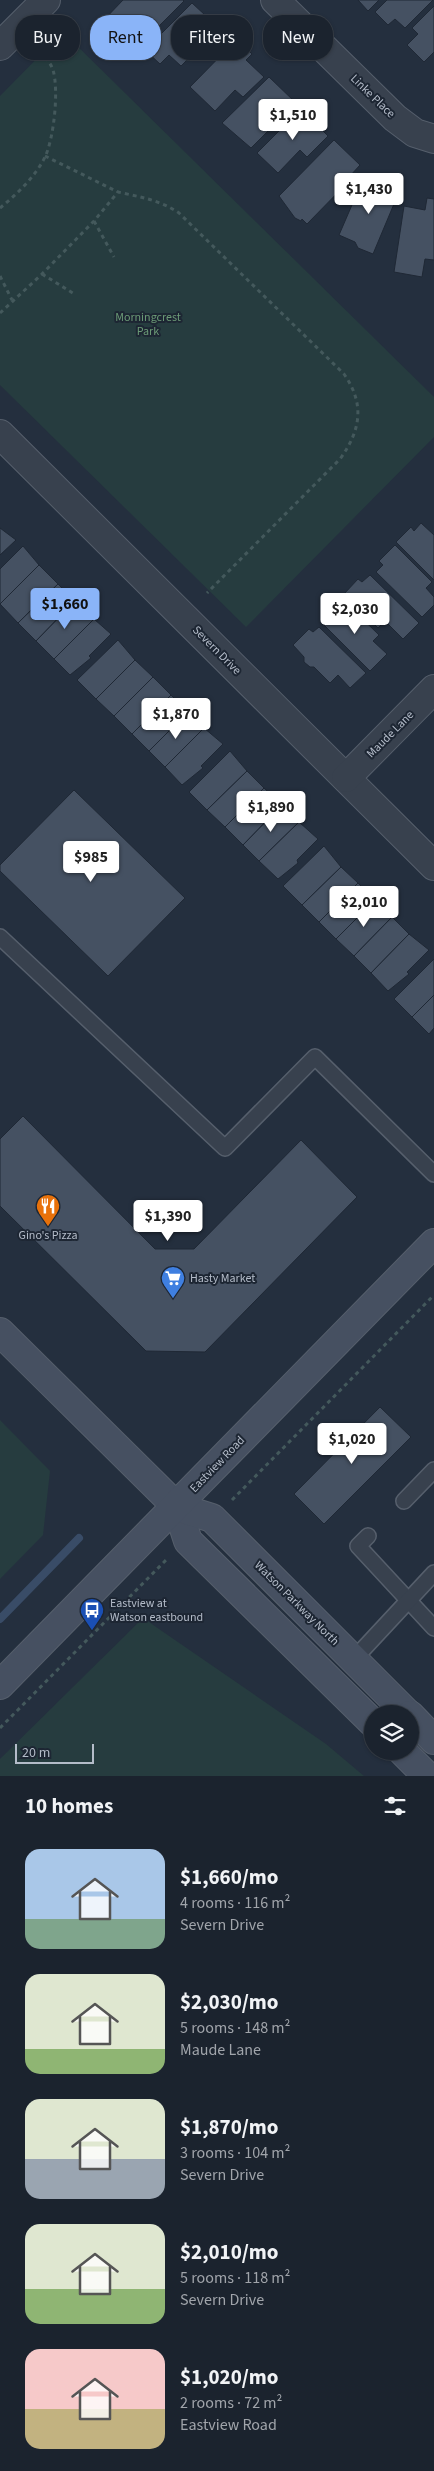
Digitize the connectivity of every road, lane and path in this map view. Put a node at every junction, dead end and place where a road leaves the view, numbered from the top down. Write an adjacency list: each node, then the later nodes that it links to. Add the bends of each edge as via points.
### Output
1 (46, 0): 3 (street)
2 (275, 0): 5 (street, Linke Place, via 394,118 415,133)
3 (0, 46)
4 (47, 60): 6 (path, via 53,68 55,81 53,120)
5 (434, 139)
6 (45, 156): 7 (path); 8 (path, via 17,194)
7 (118, 192): 9 (path); 17 (path, via 150,199 185,218 344,374 354,388 358,404 354,436 340,459)
8 (0, 208)
9 (94, 221): 10 (path); 11 (path)
10 (114, 257)
11 (42, 274): 13 (path); 14 (path)
12 (0, 276): 14 (path)
13 (76, 295)
14 (12, 300): 15 (path)
15 (0, 313)
16 (0, 434): 19 (street, Severn Drive)
17 (206, 593)
18 (434, 689): 19 (street, Maude Lane)
19 (346, 778): 20 (street, Severn Drive)
20 (434, 866)
21 (0, 937): 22 (lane, via 225,1148 315,1056)
22 (434, 1174)
23 (434, 1243): 27 (main road, Eastview Road)
24 (0, 1332): 27 (main road, Watson Parkway North)
25 (434, 1470): 26 (lane)
26 (404, 1501)
27 (177, 1507): 32 (main road, Watson Parkway North, via 212,1518); 33 (main road, Eastview Road); 35 (main road, Watson Parkway North, via 188,1541)
28 (368, 1536): 30 (lane, via 358,1546)
29 (434, 1573): 30 (lane)
30 (407, 1602): 31 (lane); 32 (lane)
31 (434, 1628)
32 (354, 1659): 34 (main road, Watson Parkway North)
33 (0, 1685)
34 (400, 1705)
35 (364, 1714)
36 (419, 1724): 37 (main road, Watson Parkway North)
37 (434, 1740)
38 (411, 1760): 39 (main road)
39 (427, 1776)

